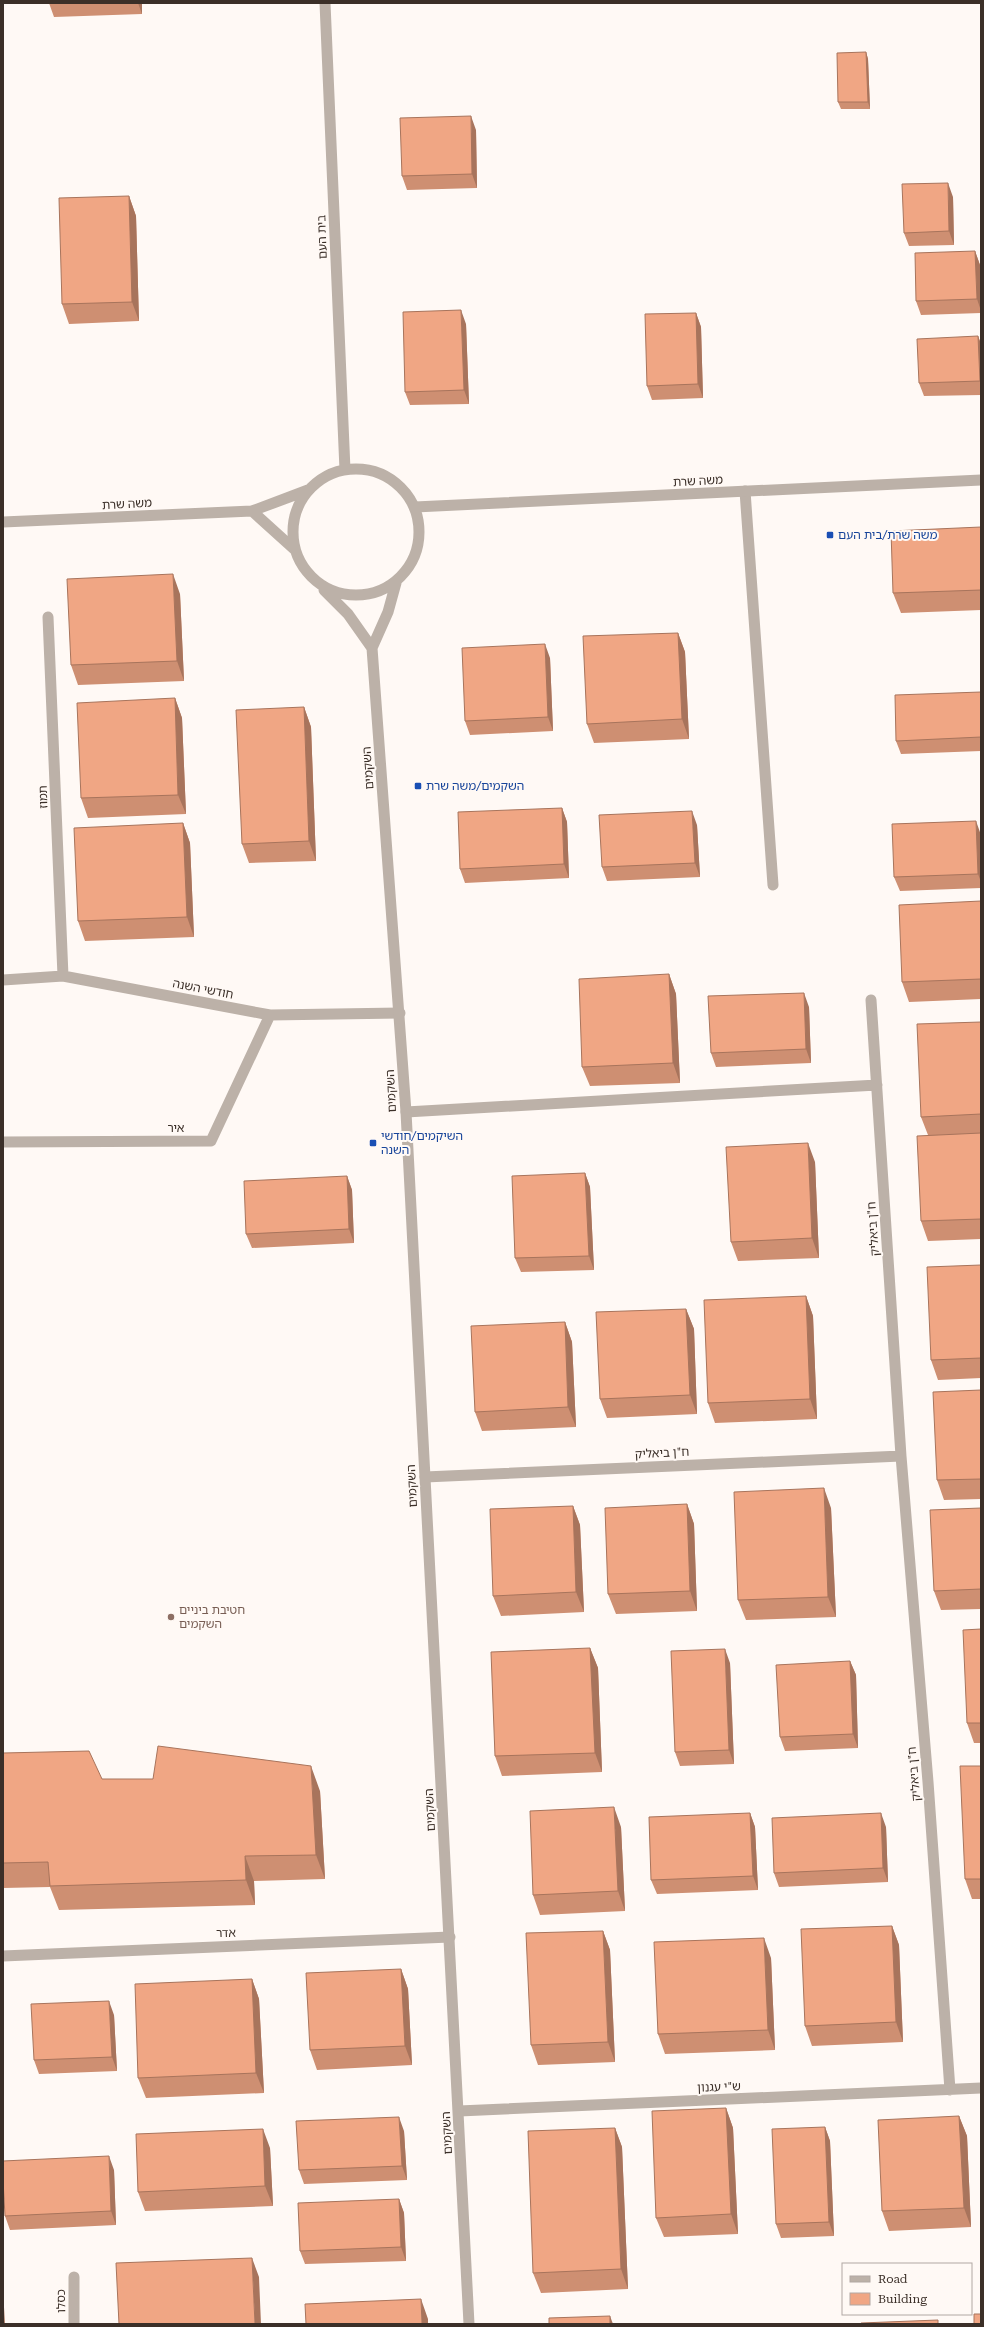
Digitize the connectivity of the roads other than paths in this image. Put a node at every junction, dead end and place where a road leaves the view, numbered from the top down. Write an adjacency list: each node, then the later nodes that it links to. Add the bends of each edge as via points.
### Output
1 (325, 3): 2 (street, בית העם)
2 (345, 470): 4 (street, via 324,477); 6 (street, via 366,470 386,476 404,489)
3 (981, 480): 5 (street, משה שרת)
4 (308, 490): 7 (street, משה שרת); 9 (street, via 297,509 292,528)
5 (745, 492): 6 (street, משה שרת); 14 (street)
6 (416, 507): 10 (street, via 420,528 418,548 410,568)
7 (252, 511): 8 (street, משה שרת); 9 (street)
8 (3, 522)
9 (294, 549): 11 (street, via 303,568)
10 (396, 582): 11 (street, via 377,592 357,596 336,593); 13 (street, השקמים, via 388,612)
11 (318, 583): 13 (street, via 348,614)
12 (48, 616): 15 (street, תמוז)
13 (372, 648): 18 (street, השקמים)
14 (773, 885)
15 (63, 976): 16 (street, חודשי השנה); 19 (street, חודשי השנה)
16 (3, 980)
17 (871, 1000): 20 (street, ח"ן ביאליק)
18 (400, 1013): 19 (street, חודשי השנה); 21 (street, השקמים)
19 (270, 1015): 22 (street, איר, via 211,1141)
20 (876, 1085): 21 (street); 23 (street, ח"ן ביאליק)
21 (406, 1112): 24 (street, השקמים)
22 (3, 1142)
23 (901, 1456): 24 (street, ח"ן ביאליק); 28 (street, ח"ן ביאליק)
24 (425, 1477): 25 (street, השקמים)
25 (450, 1937): 26 (street, אדר); 29 (street, השקמים)
26 (3, 1956)
27 (981, 2088): 28 (street, ש"י עגנון)
28 (950, 2090): 29 (street, ש"י עגנון)
29 (459, 2111): 32 (street, השקמים)
30 (74, 2277): 31 (street, כסלו)
31 (74, 2324)
32 (469, 2324)

